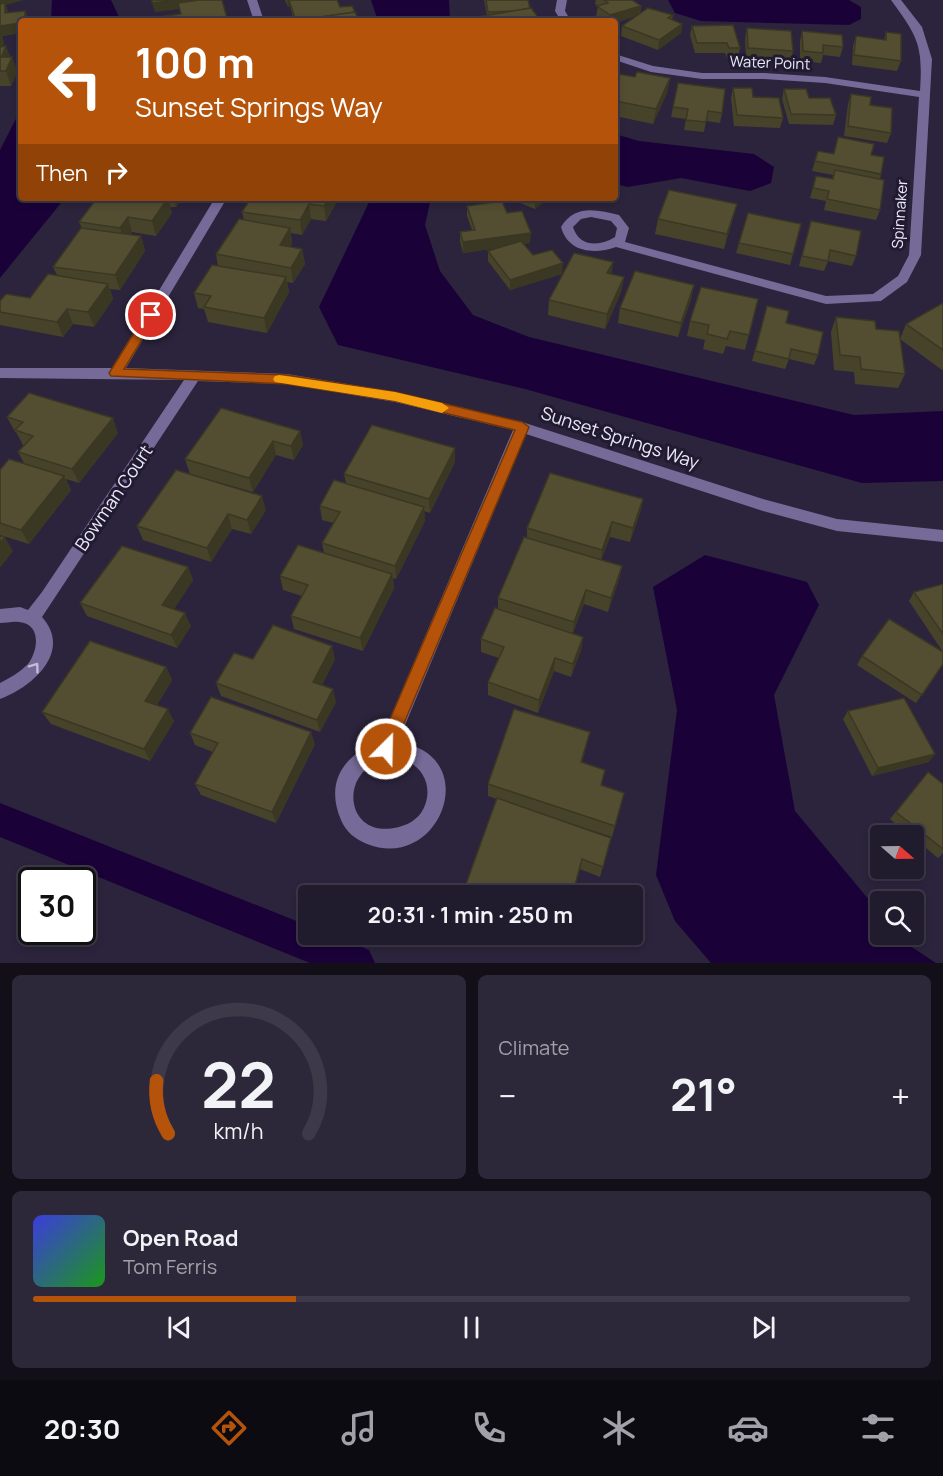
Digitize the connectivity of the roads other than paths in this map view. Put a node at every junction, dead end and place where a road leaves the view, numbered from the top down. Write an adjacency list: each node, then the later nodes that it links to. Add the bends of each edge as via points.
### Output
1 (252, 0): 4 (street)
2 (562, 0): 5 (street, via 560,11)
3 (896, 0): 7 (street, Spinnaker, via 917,27 927,59)
4 (259, 18)
5 (564, 18)
6 (618, 58): 7 (street, Water Point, via 651,69 702,76 764,75 825,80)
7 (924, 95): 9 (street, Spinnaker, via 915,255 903,279 876,298 826,300)
8 (219, 201): 10 (street)
9 (615, 243)
10 (116, 373): 11 (street, Sunset Springs Way); 12 (street, Sunset Springs Way)
11 (0, 374)
12 (194, 376): 13 (street, Sunset Springs Way, via 287,379 395,397); 16 (street, Bowman Court)
13 (522, 427): 14 (street, Sunset Springs Way, via 837,525); 18 (street)
14 (943, 536)
15 (0, 616): 16 (street, via 20,614)
16 (31, 618): 17 (street, one-way to 16, via 28,677 45,651 41,627)
17 (0, 691)
18 (386, 749): 18 (street, via 364,758 348,776 343,792 351,822 363,833 379,839 396,839 423,825 437,799 437,785 424,760 400,748)

